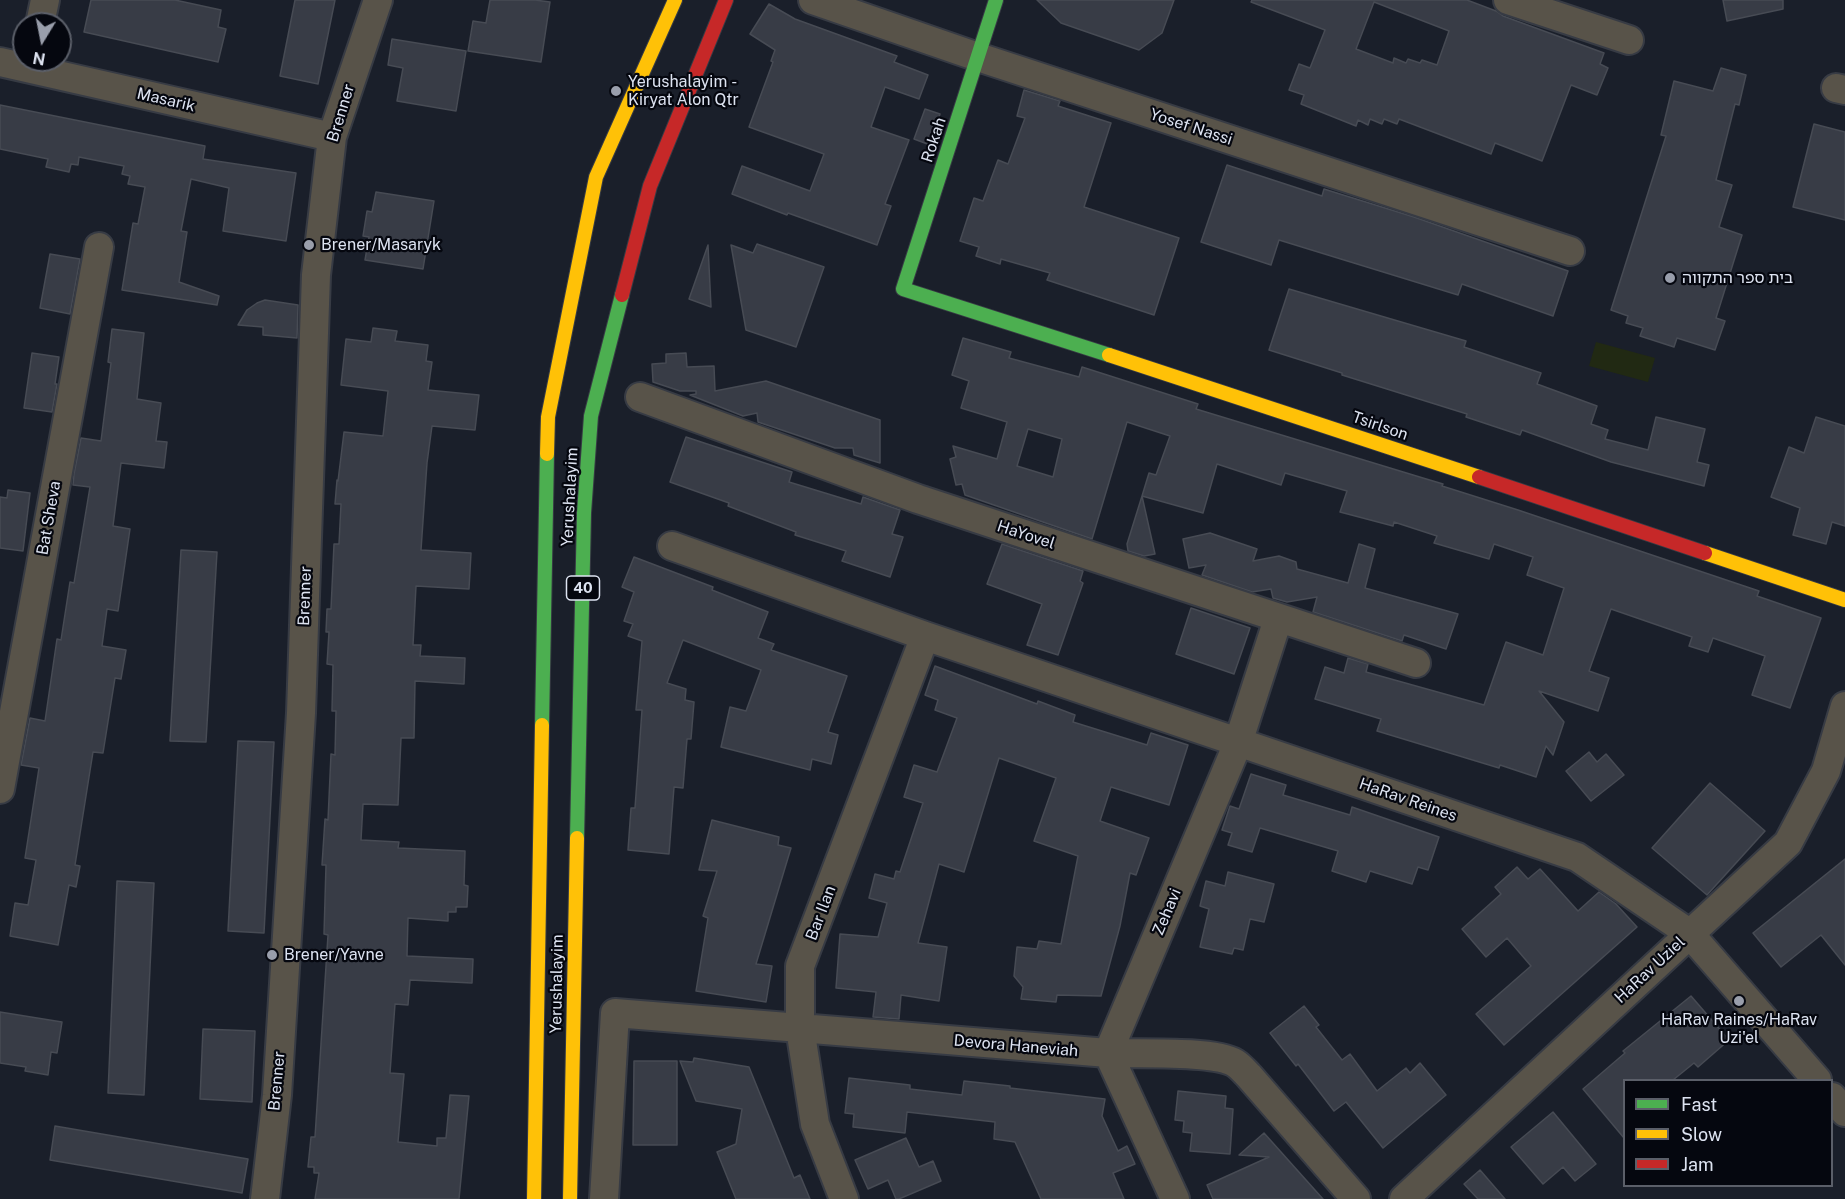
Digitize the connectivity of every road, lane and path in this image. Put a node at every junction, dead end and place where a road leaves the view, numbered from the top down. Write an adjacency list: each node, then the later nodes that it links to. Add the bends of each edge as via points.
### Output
1 (378, 0): 10 (street, Brenner)
2 (675, 0): 23 (main road, Yerushalayim / 40, via 596,177 548,417)
3 (726, 0): 33 (main road, Yerushalayim / 40, via 650,186 591,416 584,513)
4 (813, 0): 8 (street, Yosef Nassi)
5 (996, 0): 8 (main road, Rokah)
6 (1508, 0): 7 (street)
7 (1629, 40)
8 (978, 57): 12 (street, Yosef Nassi); 13 (main road, Rokah)
9 (61, 72): 10 (street, Masarik)
10 (332, 137): 31 (street, Brenner, via 315,275 302,712 277,1095)
11 (99, 247): 22 (street, Bat Sheva)
12 (1570, 251)
13 (903, 289): 16 (main road, Tsirlson, via 1325,424)
14 (640, 398): 17 (street, HaYovel, via 918,499)
15 (672, 546): 18 (street, HaRav Reines)
16 (1845, 600)
17 (1278, 619): 19 (street, HaYovel); 21 (street, Zehavi)
18 (925, 636): 21 (street, HaRav Reines); 25 (street, Bar Ilan, via 801,966)
19 (1416, 663)
20 (1845, 706): 24 (street, HaRav Uziel, via 1826,771 1788,843)
21 (1238, 743): 24 (street, HaRav Reines, via 1577,857); 26 (street, Zehavi)
22 (0, 789)
23 (539, 916): 30 (main road); 32 (main road, Yerushalayim / 40)
24 (1689, 933): 27 (street, HaRav Reines); 38 (street, HaRav Uziel)
25 (800, 1028): 26 (street, Devora Haneviah); 34 (street, Devora Haneviah, via 615,1013); 35 (street, Bar Ilan, via 815,1124)
26 (1108, 1053): 36 (street); 37 (street, Devora Haneviah, via 1182,1054 1235,1063)
27 (1816, 1079)
28 (1833, 1098): 29 (street)
29 (1845, 1112)
30 (521, 1175)
31 (264, 1199)
32 (534, 1199)
33 (570, 1199)
34 (604, 1199)
35 (844, 1199)
36 (1175, 1199)
37 (1356, 1199)
38 (1404, 1199)

